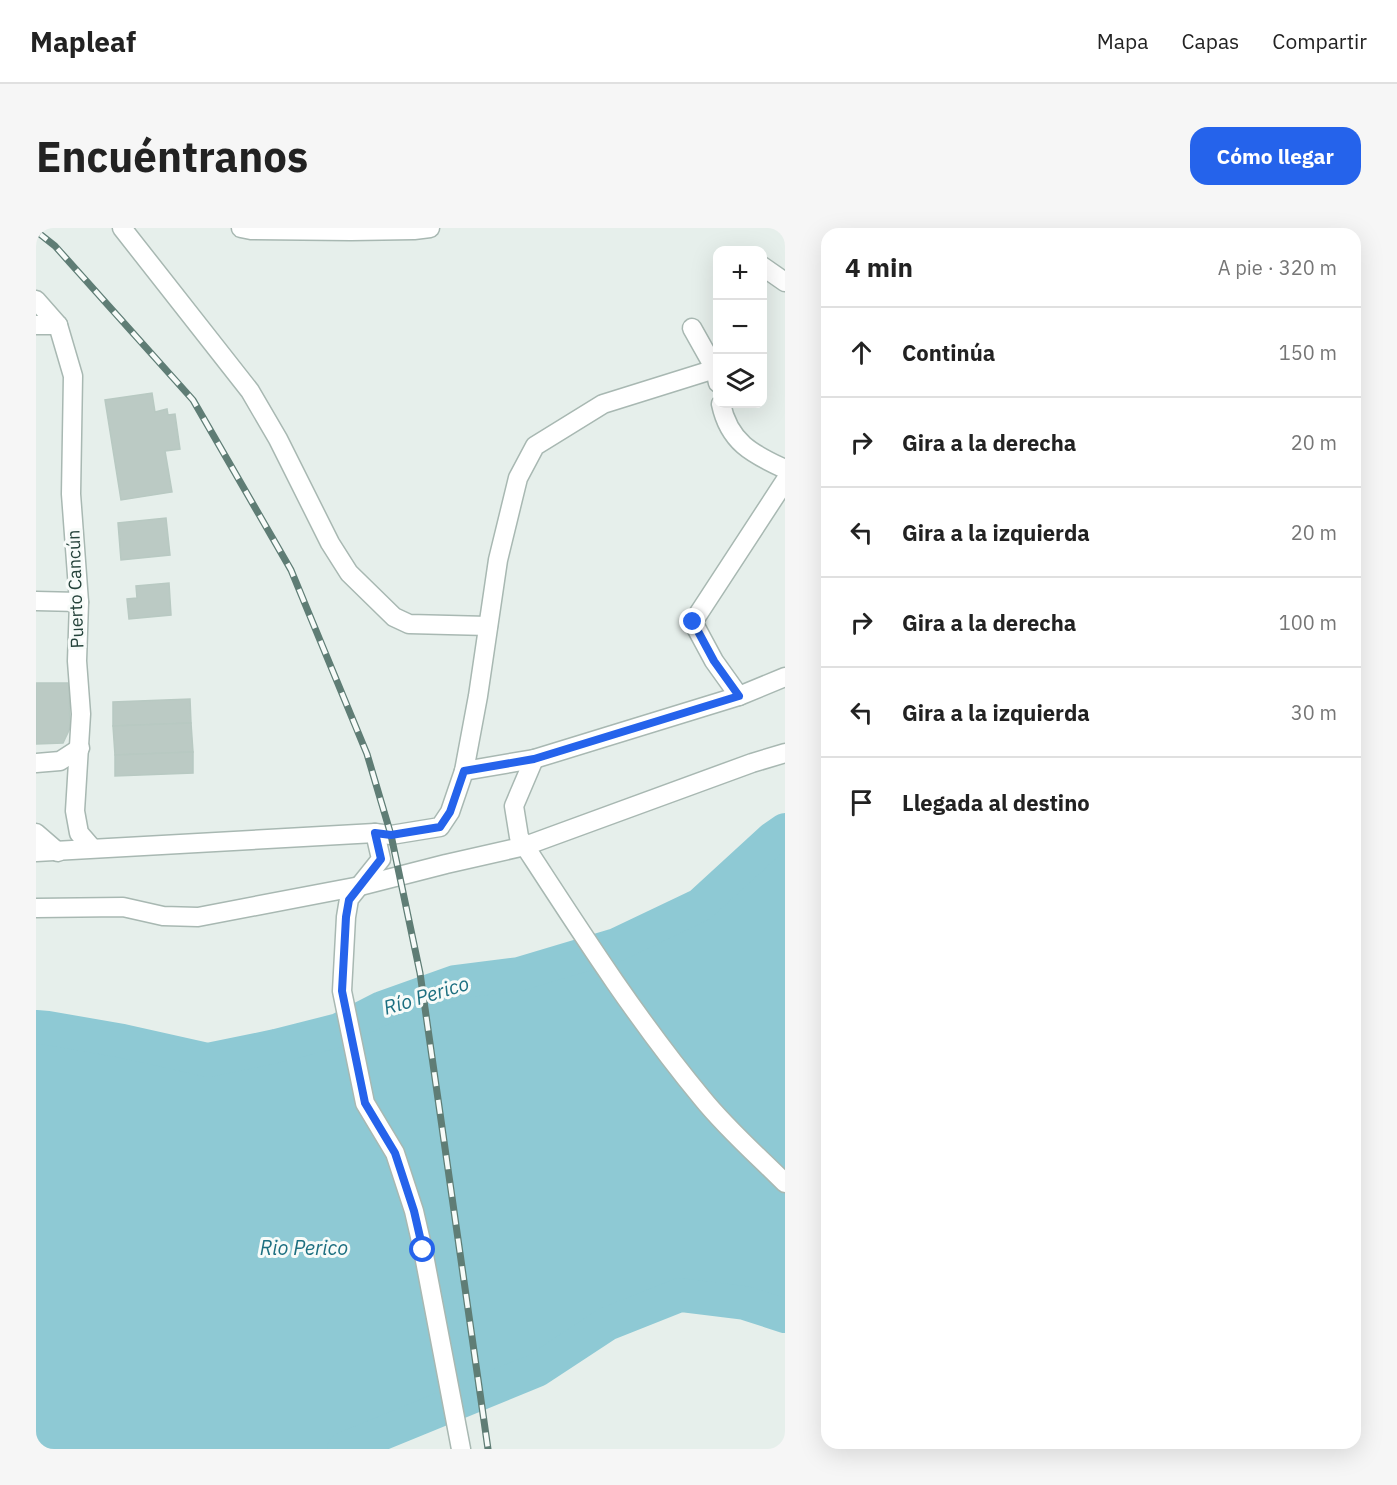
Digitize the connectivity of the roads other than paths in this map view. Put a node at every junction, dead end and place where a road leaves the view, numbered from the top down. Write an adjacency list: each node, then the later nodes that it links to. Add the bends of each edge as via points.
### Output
1 (122, 228): 17 (street, via 250,391 349,573 394,617 409,624)
2 (429, 228): 3 (street)
3 (248, 229)
4 (767, 269): 5 (street)
5 (785, 282)
6 (36, 300): 8 (street)
7 (36, 326): 8 (street)
8 (58, 326): 16 (street, Puerto Cancún, via 73,376 71,494)
9 (692, 328): 10 (street)
10 (713, 370)
11 (713, 377): 17 (street, via 603,404 535,446 518,478 498,560)
12 (722, 408): 13 (street, via 737,440 757,456)
13 (785, 469)
14 (785, 481): 19 (street, via 693,622)
15 (36, 601): 16 (street)
16 (79, 602): 20 (street, Puerto Cancún)
17 (488, 627): 24 (street)
18 (785, 677): 19 (street)
19 (739, 696): 22 (street)
20 (80, 748): 23 (street, via 60,761); 28 (street, Puerto Cancún, via 75,811 79,833)
21 (785, 753): 27 (street)
22 (534, 759): 24 (street); 27 (street, via 514,806 519,837)
23 (36, 763)
24 (464, 771): 26 (street, via 450,812 440,827 391,835)
25 (36, 833): 30 (street)
26 (375, 833): 28 (street); 31 (street, via 381,859)
27 (525, 846): 31 (street); 33 (street, via 624,996 696,1090 730,1130)
28 (92, 848): 30 (street)
29 (36, 852): 30 (street)
30 (58, 852)
31 (360, 886): 32 (street, via 198,917 163,916 123,907); 34 (street, via 349,900 346,917 342,991 365,1103 395,1153 414,1211)
32 (36, 908)
33 (785, 1183)
34 (461, 1449)

